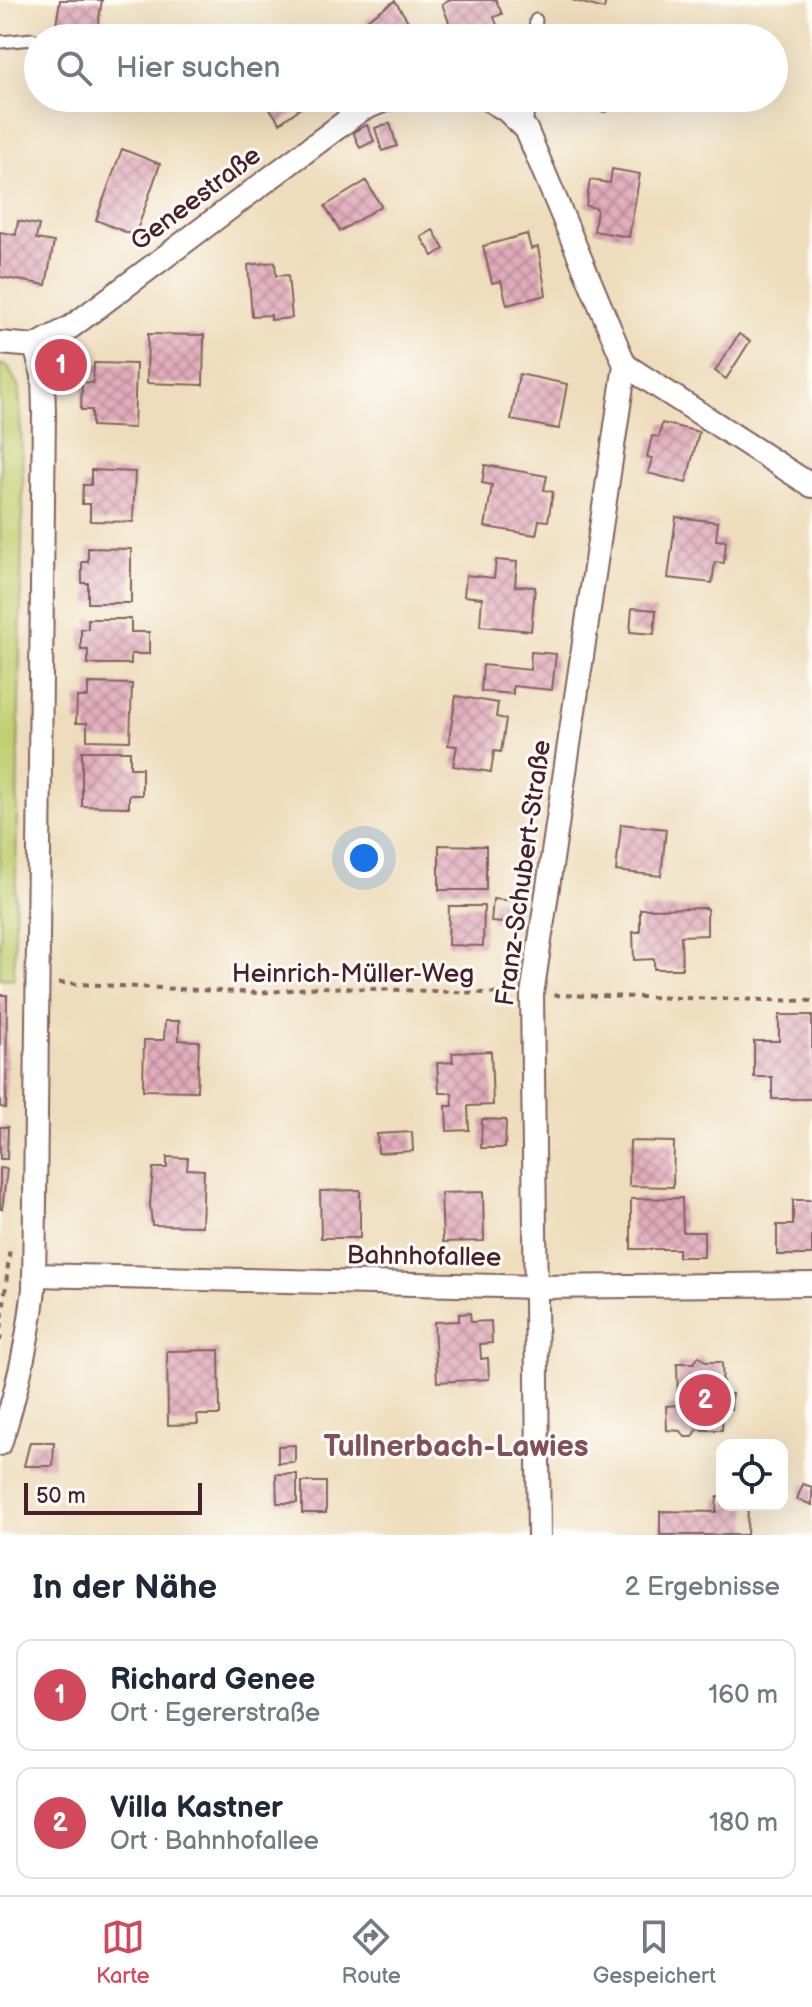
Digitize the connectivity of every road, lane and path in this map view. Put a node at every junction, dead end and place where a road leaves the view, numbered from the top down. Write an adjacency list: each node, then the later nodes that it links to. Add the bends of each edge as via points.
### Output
1 (536, 20): 2 (lane)
2 (536, 24)
3 (24, 40): 4 (lane)
4 (0, 42)
5 (358, 112): 10 (street, Geneestraße, via 71,327)
6 (508, 112): 8 (street)
7 (528, 112): 8 (lane)
8 (526, 129): 11 (street)
9 (0, 343): 10 (street)
10 (35, 346): 13 (street, via 44,400)
11 (625, 365): 12 (street); 14 (street, Franz-Schubert-Straße)
12 (812, 486)
13 (37, 982): 14 (path, Heinrich-Müller-Weg, via 259,993 320,987); 16 (street)
14 (532, 995): 15 (path, Heinrich-Müller-Weg); 18 (street, Franz-Schubert-Straße)
15 (812, 1001)
16 (34, 1275): 18 (street, Bahnhofallee); 19 (street, via 28,1342)
17 (812, 1284): 18 (street, Bahnhofallee)
18 (537, 1287): 20 (street, Franz-Schubert-Straße)
19 (0, 1444)
20 (539, 1535)

